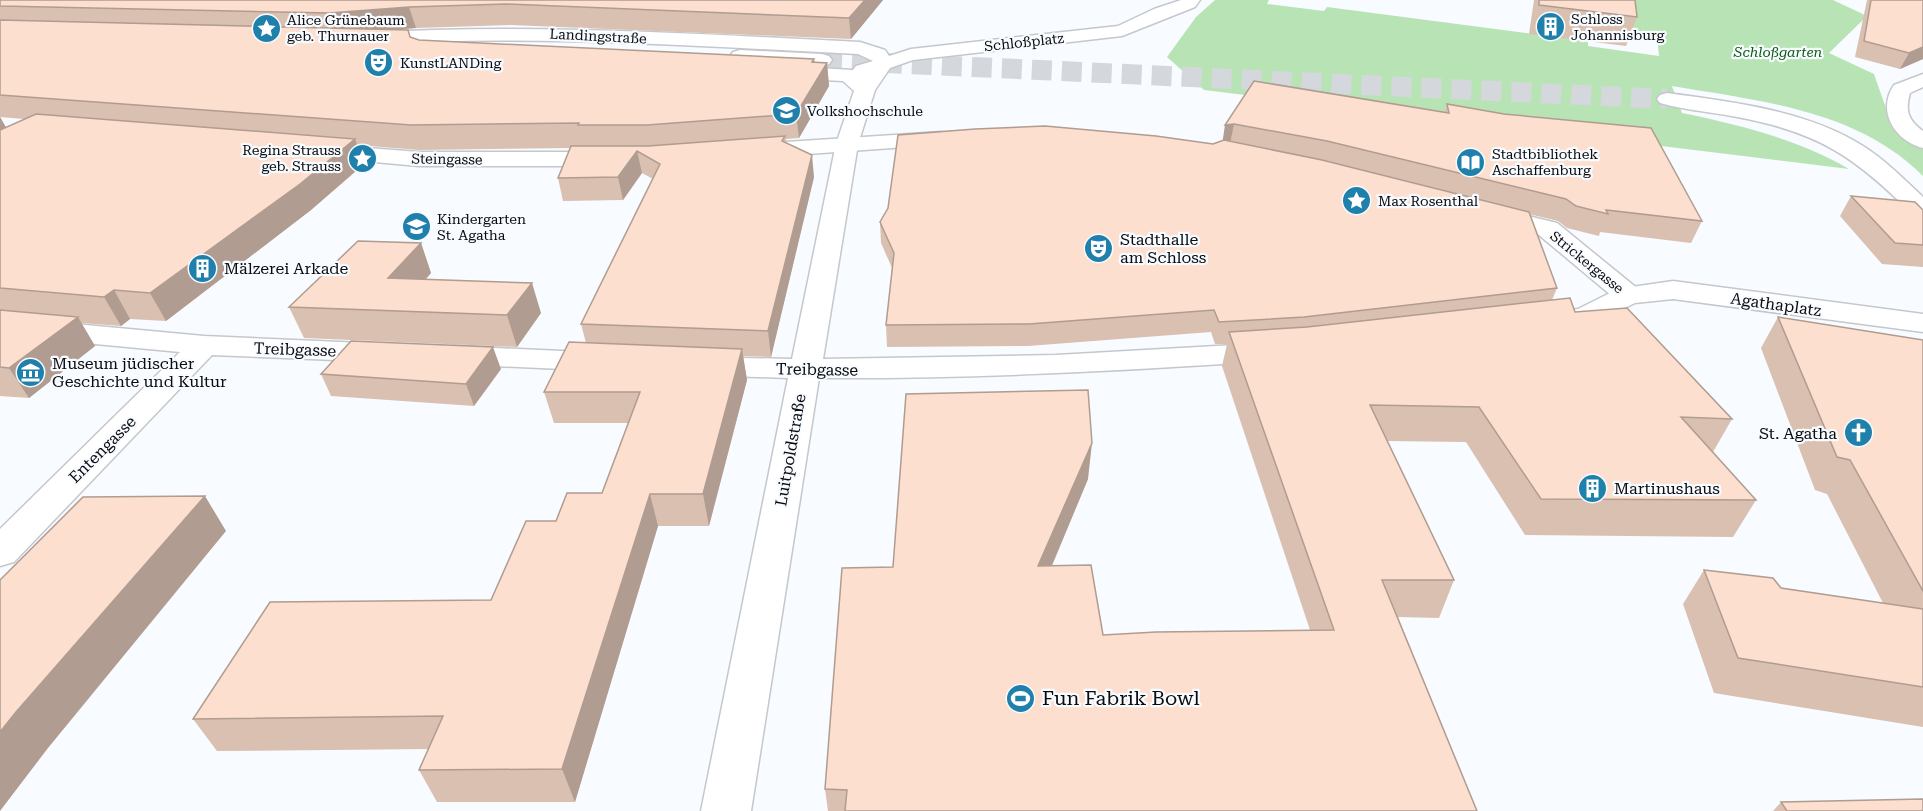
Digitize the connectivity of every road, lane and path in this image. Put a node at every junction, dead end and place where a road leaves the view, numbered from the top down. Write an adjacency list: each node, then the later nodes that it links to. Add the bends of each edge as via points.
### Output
1 (1192, 0): 3 (street, Schloßplatz)
2 (1144, 1): 3 (street)
3 (1160, 13): 7 (street, Schloßplatz, via 1122,31 911,55)
4 (347, 42): 5 (street, via 391,52); 6 (street, Landingstraße); 7 (street, Landingstraße, via 511,32 860,48 878,54)
5 (426, 54)
6 (822, 60)
7 (884, 62): 9 (street); 11 (street, Luitpoldstraße)
8 (730, 69): 9 (street)
9 (848, 75): 11 (street)
10 (1923, 80): 14 (street, via 1900,89 1894,107 1900,126)
11 (865, 90): 15 (street, Luitpoldstraße)
12 (1667, 99): 20 (street, via 1756,114 1830,139 1853,150 1886,175)
13 (963, 138): 15 (street)
14 (1923, 141)
15 (847, 144): 17 (street); 29 (street, Luitpoldstraße)
16 (292, 149): 18 (street, Steingasse, via 419,159)
17 (732, 153)
18 (629, 159)
19 (1470, 210): 21 (street, Strickergasse, via 1548,229)
20 (1923, 211)
21 (1628, 296): 22 (street, Agathaplatz, via 1673,290); 23 (street, via 1584,316)
22 (1923, 323)
23 (1528, 324)
24 (0, 326): 25 (street, Treibgasse)
25 (204, 345): 27 (street, Treibgasse); 30 (street, Entengasse)
26 (1299, 350): 29 (street, Treibgasse, via 1136,361)
27 (638, 363)
28 (674, 364): 29 (street, Treibgasse)
29 (804, 370): 31 (street, Luitpoldstraße)
30 (0, 552)
31 (726, 811)

